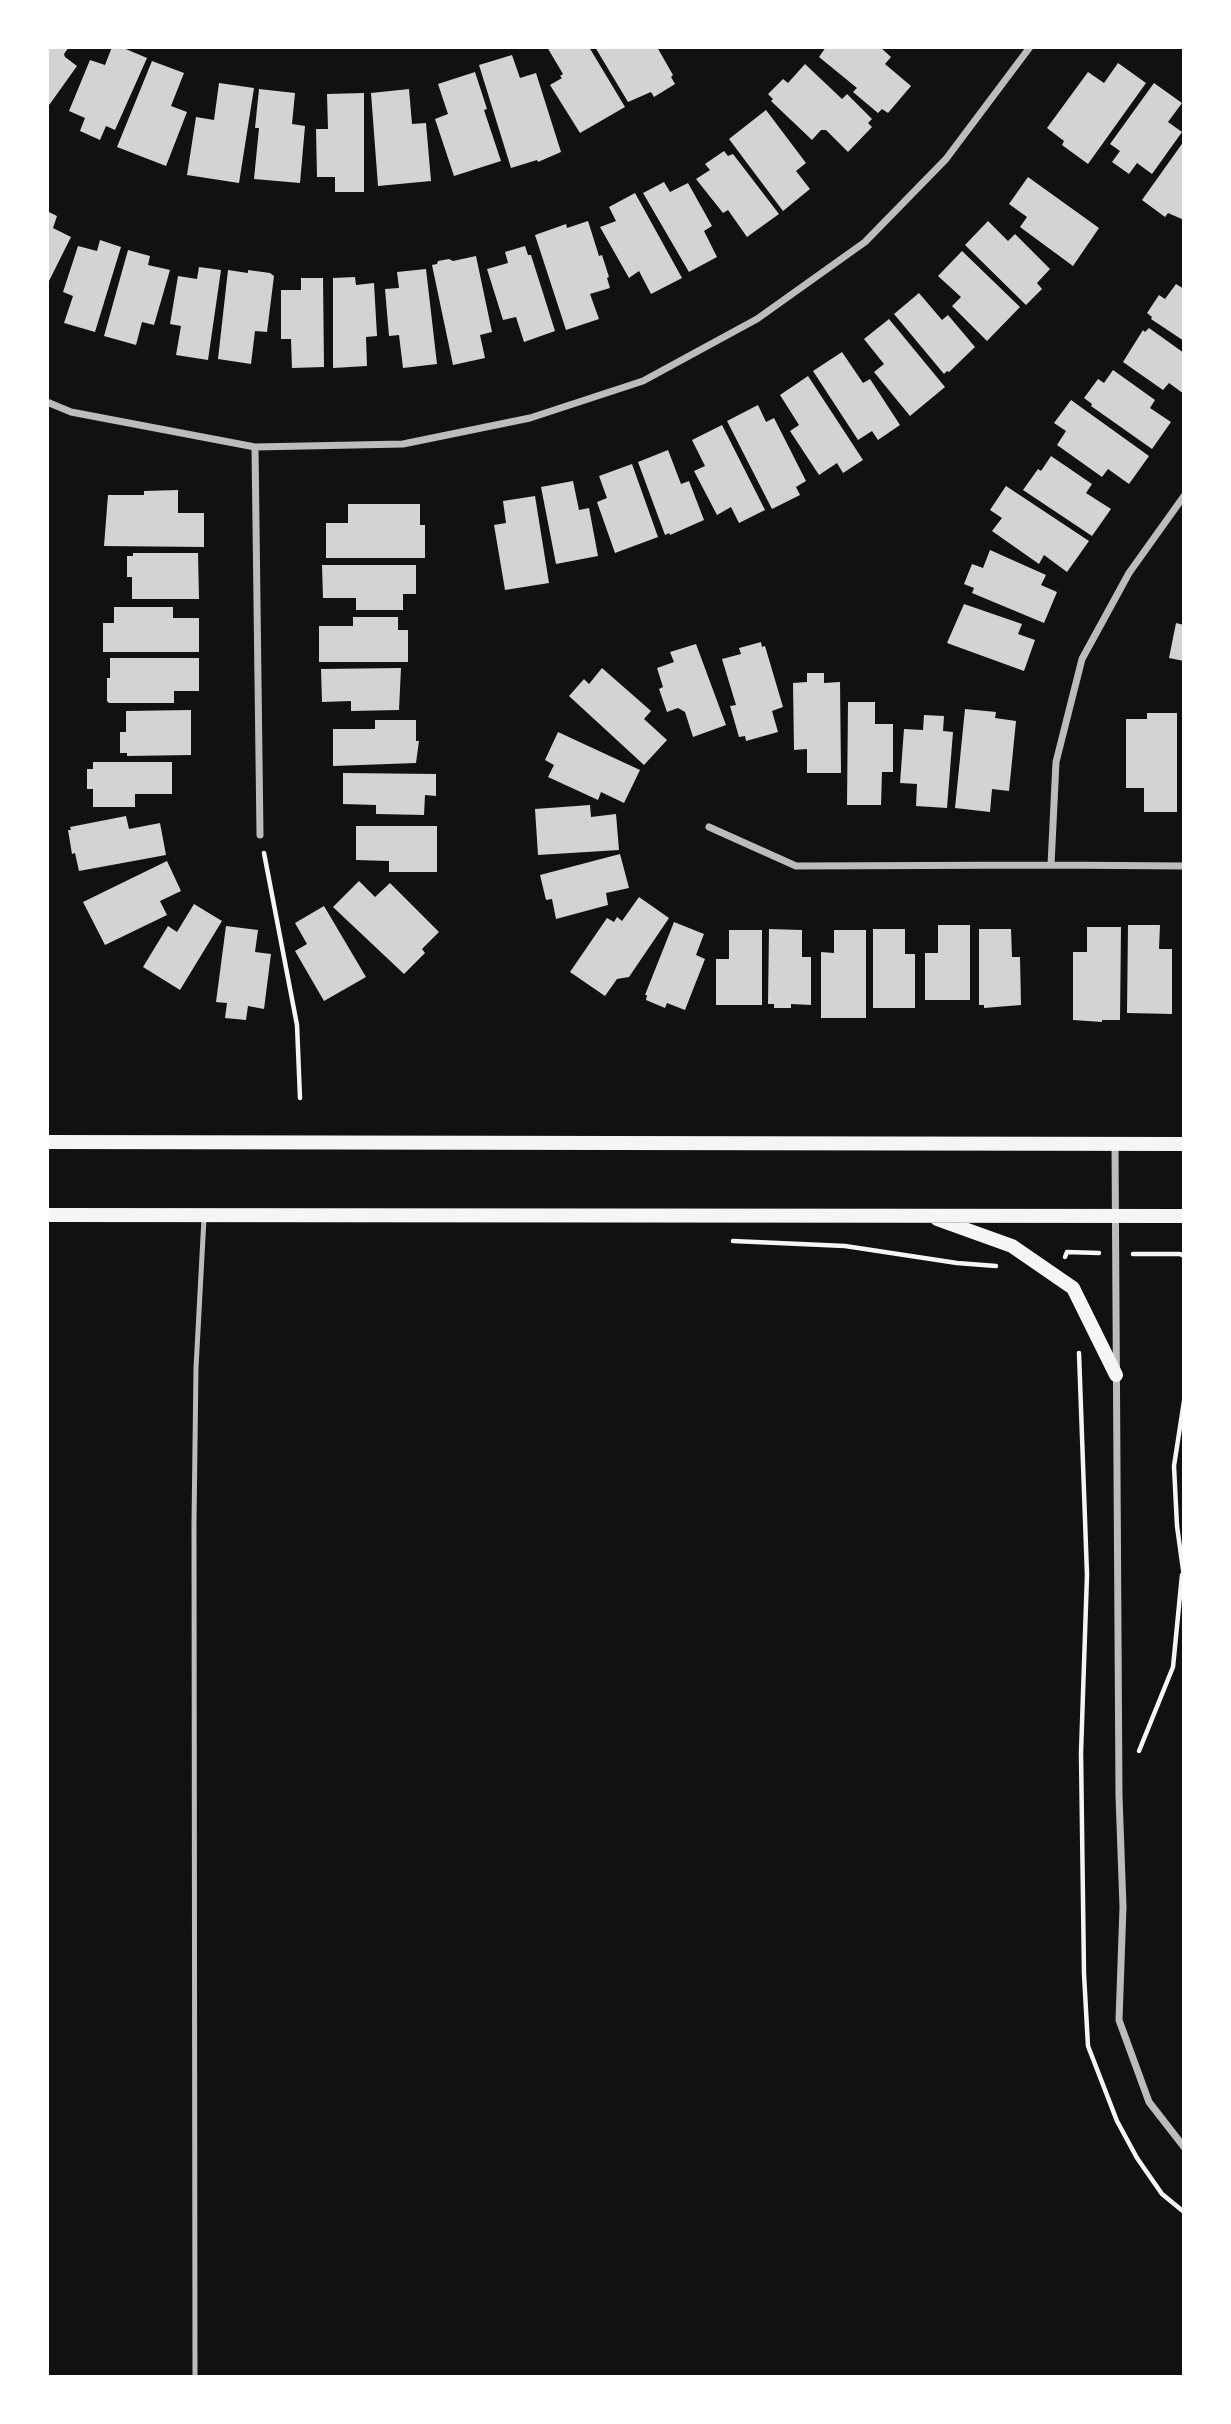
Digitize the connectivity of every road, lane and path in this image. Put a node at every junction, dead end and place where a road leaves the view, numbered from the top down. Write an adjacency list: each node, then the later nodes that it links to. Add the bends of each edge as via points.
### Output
1 (1030, 47): 3 (street, via 946,159 865,242 757,319 643,381 530,418 403,444)
2 (47, 402): 3 (street, via 71,412)
3 (255, 447): 6 (street)
4 (1184, 496): 7 (street, via 1129,573 1082,659 1056,762)
5 (709, 827): 7 (street, via 796,866)
6 (260, 835): 9 (path, via 298,1026)
7 (1051, 865): 8 (street)
8 (1184, 866)
9 (300, 1098)
10 (47, 1142): 11 (main road)
11 (1115, 1144): 12 (main road); 16 (street)
12 (1184, 1144)
13 (47, 1215): 14 (main road)
14 (204, 1215): 15 (main road); 27 (lane, via 194,1522)
15 (926, 1216): 16 (main road); 21 (main road, via 1012,1246 1073,1288)
16 (1115, 1216): 17 (main road); 21 (street)
17 (1184, 1216)
18 (722, 1241): 19 (path, via 845,1246)
19 (999, 1267)
20 (1076, 1342): 26 (path, via 1087,1575 1081,1753 1088,2046 1137,2158 1162,2194)
21 (1116, 1374): 24 (street)
22 (1184, 1401): 23 (path, via 1174,1466)
23 (1183, 1576): 24 (path, via 1173,1667)
24 (1119, 1796): 25 (street, via 1123,1907 1119,2020 1149,2102)
25 (1184, 2147)
26 (1184, 2212)
27 (195, 2377)

